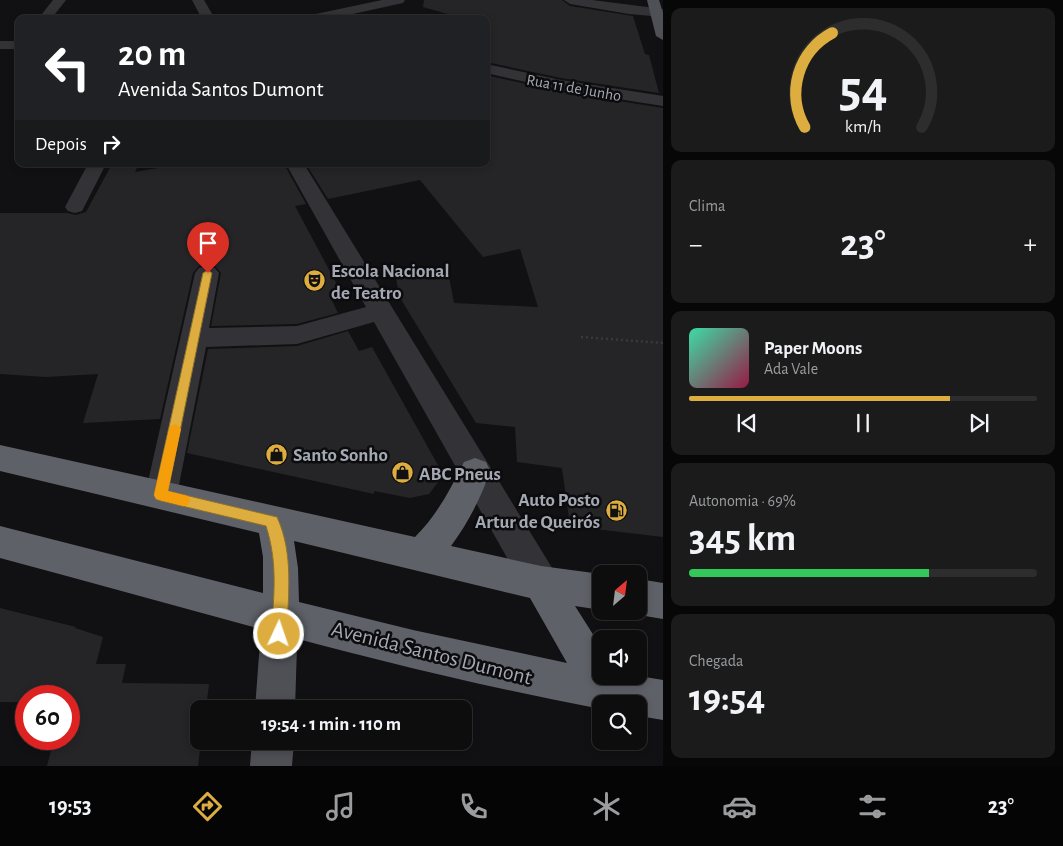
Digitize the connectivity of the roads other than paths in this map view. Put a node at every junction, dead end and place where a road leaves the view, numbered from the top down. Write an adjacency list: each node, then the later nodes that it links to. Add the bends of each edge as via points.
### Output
1 (60, 0): 7 (street)
2 (198, 0): 8 (street)
3 (399, 0): 10 (street)
4 (570, 0): 6 (street)
5 (324, 2): 9 (street)
6 (657, 9): 11 (main road)
7 (47, 15)
8 (207, 15)
9 (344, 15)
10 (349, 15)
11 (663, 36)
12 (15, 44): 13 (street)
13 (0, 45)
14 (490, 69): 15 (street, Rua 11 de Junho)
15 (663, 102)
16 (95, 167): 18 (street)
17 (296, 167): 20 (street)
18 (74, 207)
19 (208, 273): 21 (street)
20 (381, 311): 21 (street, via 296,334); 23 (street)
21 (195, 338): 24 (street)
22 (0, 458): 24 (highway)
23 (475, 471): 27 (highway, via 459,509); 28 (street)
24 (161, 495): 25 (highway)
25 (272, 521): 27 (highway); 32 (highway, via 282,567)
26 (0, 542): 32 (highway, Avenida Santos Dumont)
27 (421, 555): 28 (highway)
28 (542, 583): 29 (highway); 33 (highway)
29 (592, 591)
30 (648, 598): 31 (highway)
31 (663, 601)
32 (280, 614): 33 (highway, Avenida Santos Dumont, via 533,676); 34 (main road)
33 (605, 690): 35 (highway, Avenida Santos Dumont)
34 (275, 700)
35 (663, 700)
36 (272, 750): 37 (main road)
37 (271, 766)

